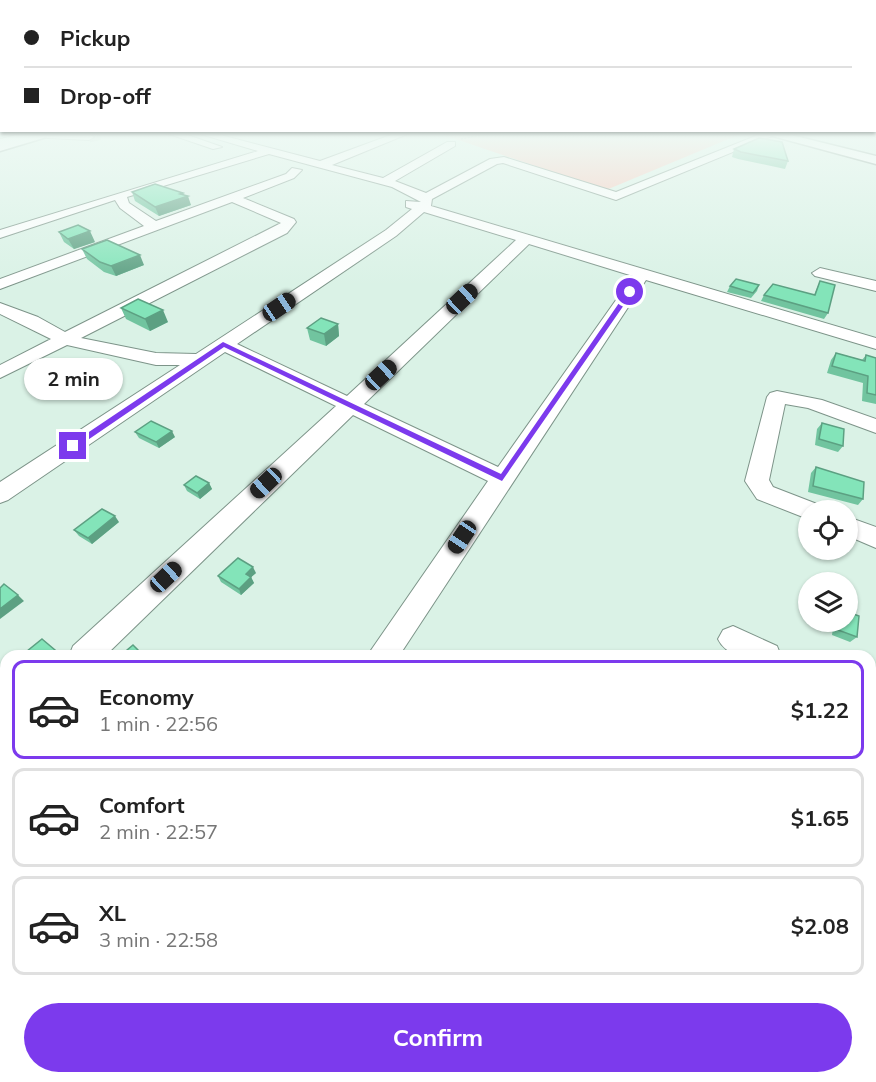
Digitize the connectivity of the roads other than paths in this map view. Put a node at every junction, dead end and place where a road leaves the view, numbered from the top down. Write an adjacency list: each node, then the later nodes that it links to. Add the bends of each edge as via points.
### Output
1 (159, 183): 8 (street)
2 (271, 183): 9 (street)
3 (350, 183): 10 (street)
4 (388, 183): 10 (street)
5 (457, 183): 10 (street)
6 (575, 183): 7 (street, via 616,196)
7 (646, 183)
8 (123, 194): 11 (street, via 120,198 124,205); 12 (street)
9 (233, 198): 11 (street); 19 (street, via 289,222 282,230)
10 (424, 202): 13 (street); 20 (street, via 391,233)
11 (155, 227): 16 (street)
12 (0, 234)
13 (526, 239): 14 (street); 24 (street)
14 (643, 273): 21 (street); 26 (street)
15 (819, 273): 17 (street)
16 (0, 284)
17 (876, 286)
18 (0, 308): 19 (street)
19 (64, 339): 22 (street, via 156,359); 23 (street)
20 (223, 344): 22 (street); 24 (street)
21 (876, 344)
22 (200, 360): 27 (street)
23 (0, 372)
24 (349, 405): 26 (street); 32 (street)
25 (876, 426): 28 (street, via 825,406 777,397 757,481 765,493)
26 (502, 478): 33 (street)
27 (0, 494)
28 (798, 506)
29 (858, 530): 30 (street)
30 (876, 538)
31 (733, 639): 34 (street)
32 (90, 650)
33 (386, 650)
34 (754, 650)

